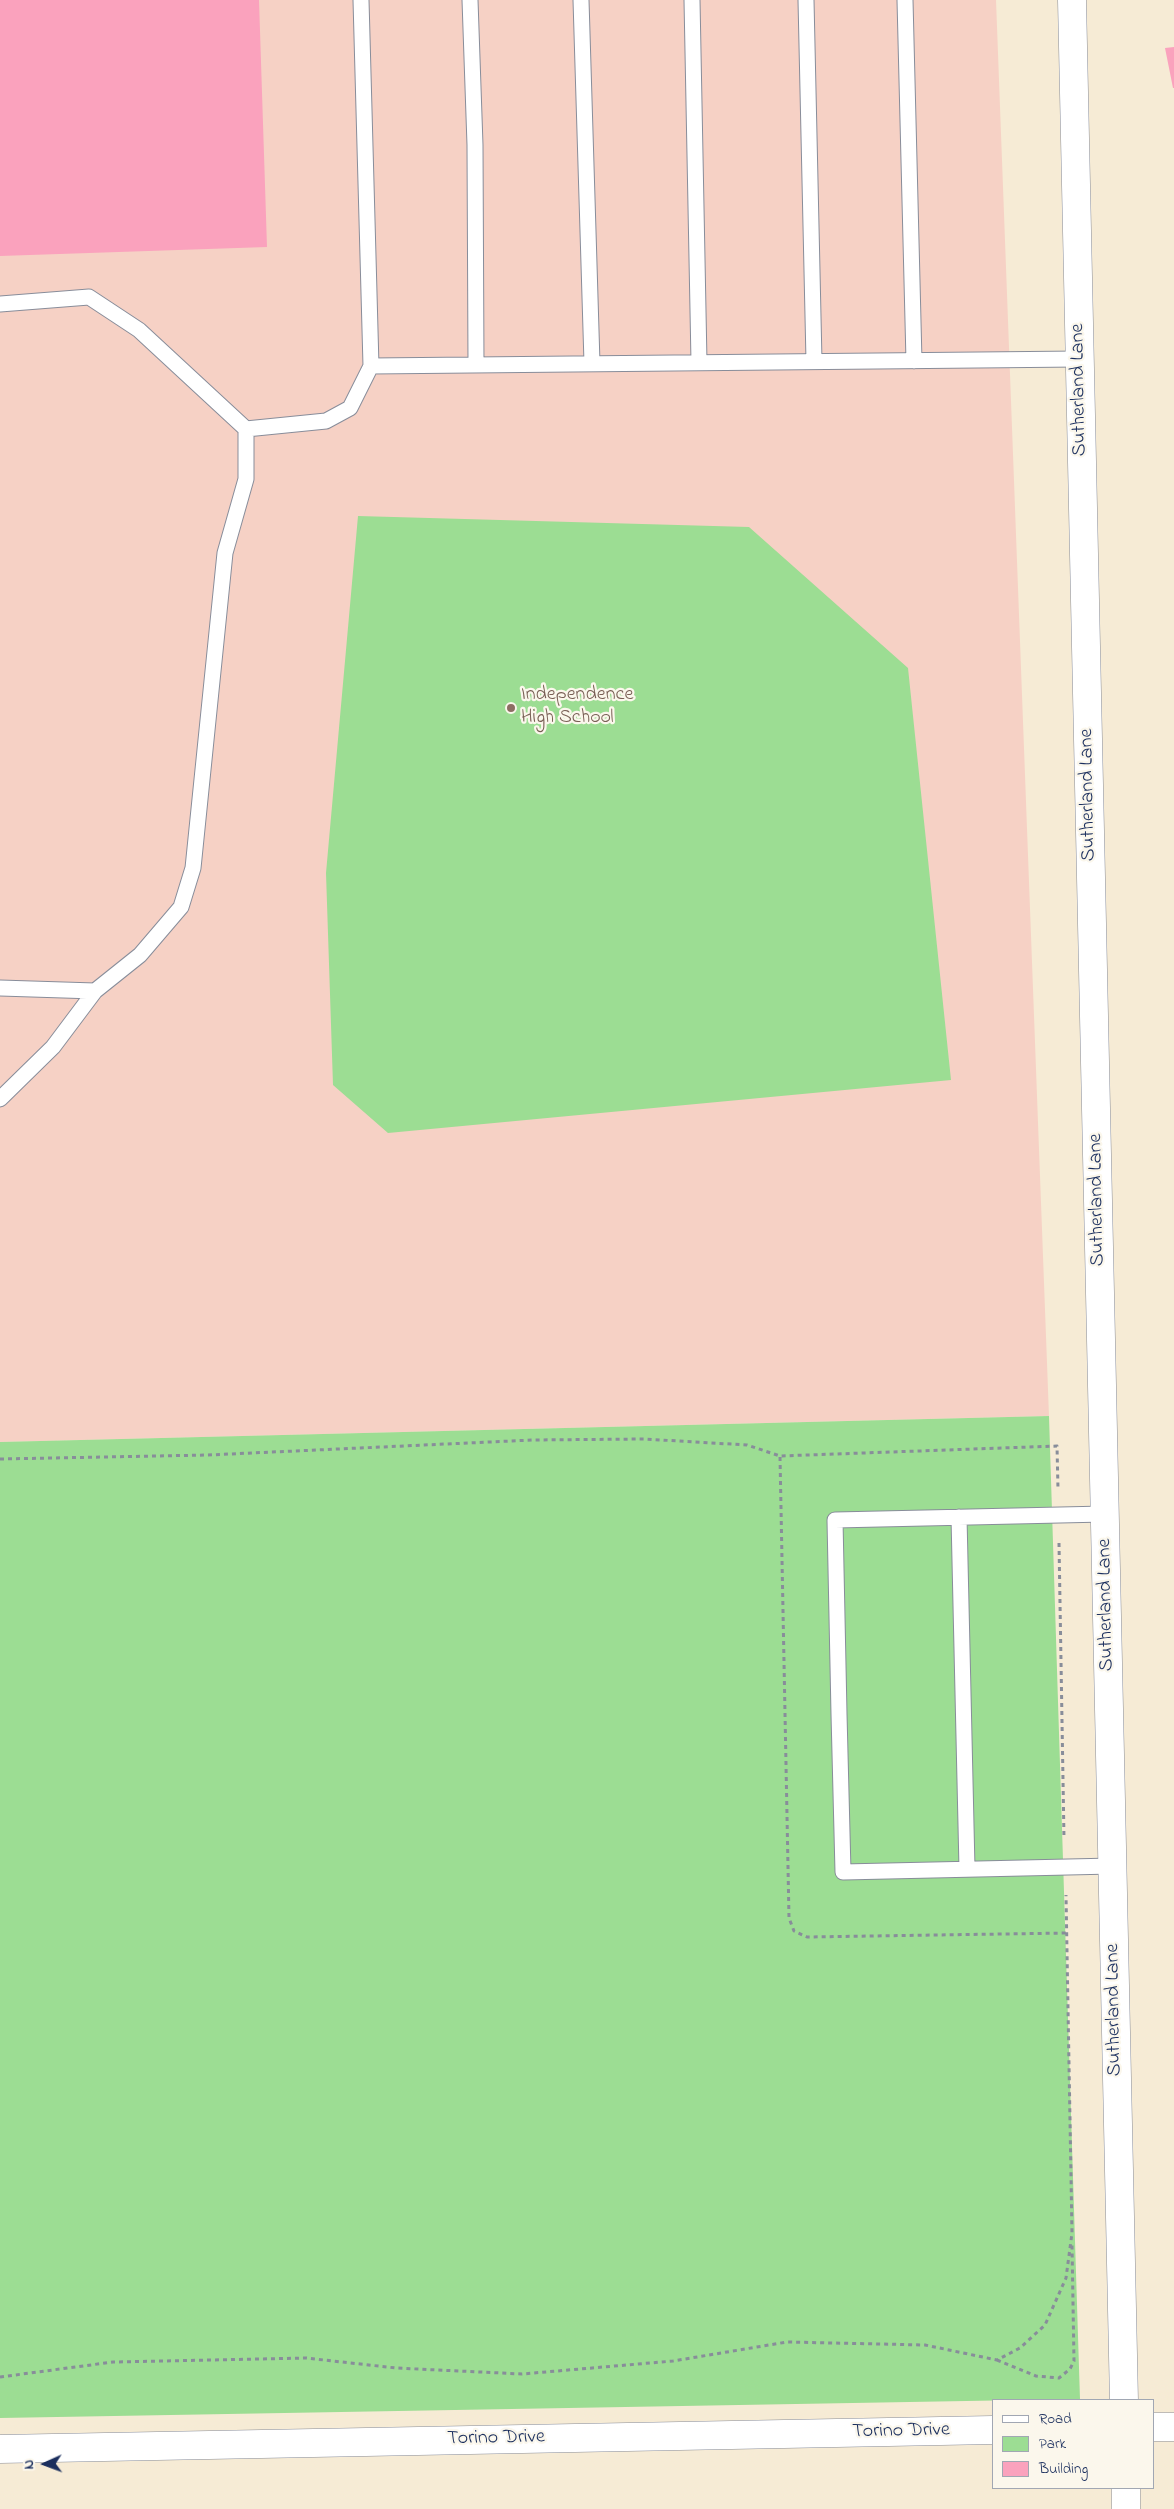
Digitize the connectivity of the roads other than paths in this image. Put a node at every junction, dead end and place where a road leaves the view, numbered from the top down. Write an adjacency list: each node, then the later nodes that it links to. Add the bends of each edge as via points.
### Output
1 (361, 0): 15 (lane)
2 (470, 0): 14 (lane, via 475,145)
3 (581, 0): 13 (lane)
4 (692, 0): 11 (lane)
5 (806, 0): 12 (lane)
6 (905, 0): 10 (lane)
7 (1072, 0): 9 (street, Sutherland Lane)
8 (0, 304): 16 (lane, via 89,297 139,330)
9 (1080, 359): 10 (lane); 20 (street, Sutherland Lane)
10 (914, 361): 12 (lane)
11 (699, 362): 12 (lane); 13 (lane)
12 (814, 362)
13 (592, 364): 14 (lane)
14 (476, 365): 15 (lane)
15 (371, 366): 16 (lane, via 350,408 326,421)
16 (246, 429): 18 (lane, via 246,480 225,553 193,868 181,907 140,955)
17 (0, 988): 18 (lane)
18 (95, 991): 19 (lane, via 53,1046)
19 (0, 1099)
20 (1105, 1514): 21 (lane); 22 (street, Sutherland Lane)
21 (959, 1517): 23 (lane); 23 (lane, via 835,1520 839,1714 843,1872)
22 (1113, 1866): 23 (lane); 24 (street, Sutherland Lane)
23 (967, 1869)
24 (1124, 2399)
25 (1174, 2427): 26 (street)
26 (1154, 2428)
27 (992, 2430): 28 (street, Torino Drive)
28 (0, 2448)
29 (1126, 2489): 30 (street)
30 (1126, 2509)

